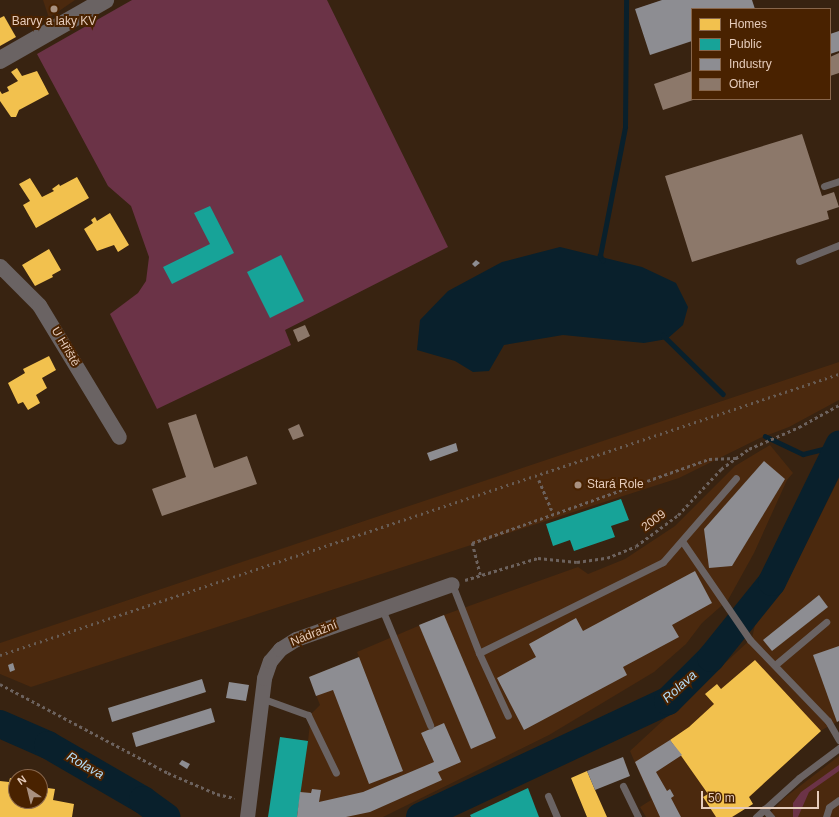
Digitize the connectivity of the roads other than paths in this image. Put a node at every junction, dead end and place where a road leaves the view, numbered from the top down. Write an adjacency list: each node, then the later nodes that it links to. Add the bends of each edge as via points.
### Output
1 (105, 0): 2 (street)
2 (0, 60)
3 (839, 181): 4 (lane)
4 (824, 186)
5 (839, 245): 6 (lane)
6 (799, 261)
7 (0, 266): 8 (street, U Hřiště, via 39,305)
8 (119, 437)
9 (736, 478): 10 (lane)
10 (682, 540): 14 (lane, via 663,562); 15 (lane, via 750,640)
11 (452, 584): 12 (street, Nádražní); 14 (lane)
12 (382, 609): 16 (street, Nádražní, via 296,639 280,649 270,662); 18 (lane)
13 (826, 622): 15 (lane)
14 (479, 653): 17 (lane)
15 (775, 665): 19 (lane, via 828,721)
16 (261, 698): 21 (lane, via 308,715); 26 (street, Nádražní)
17 (508, 716)
18 (430, 725)
19 (839, 740)
20 (839, 748): 25 (lane, via 799,778)
21 (336, 773)
22 (623, 786): 28 (lane)
23 (548, 796): 27 (lane)
24 (839, 800): 31 (lane, via 829,807)
25 (764, 810): 29 (lane); 30 (lane)
26 (247, 817)
27 (557, 817)
28 (638, 817)
29 (756, 817)
30 (771, 817)
31 (826, 817)

